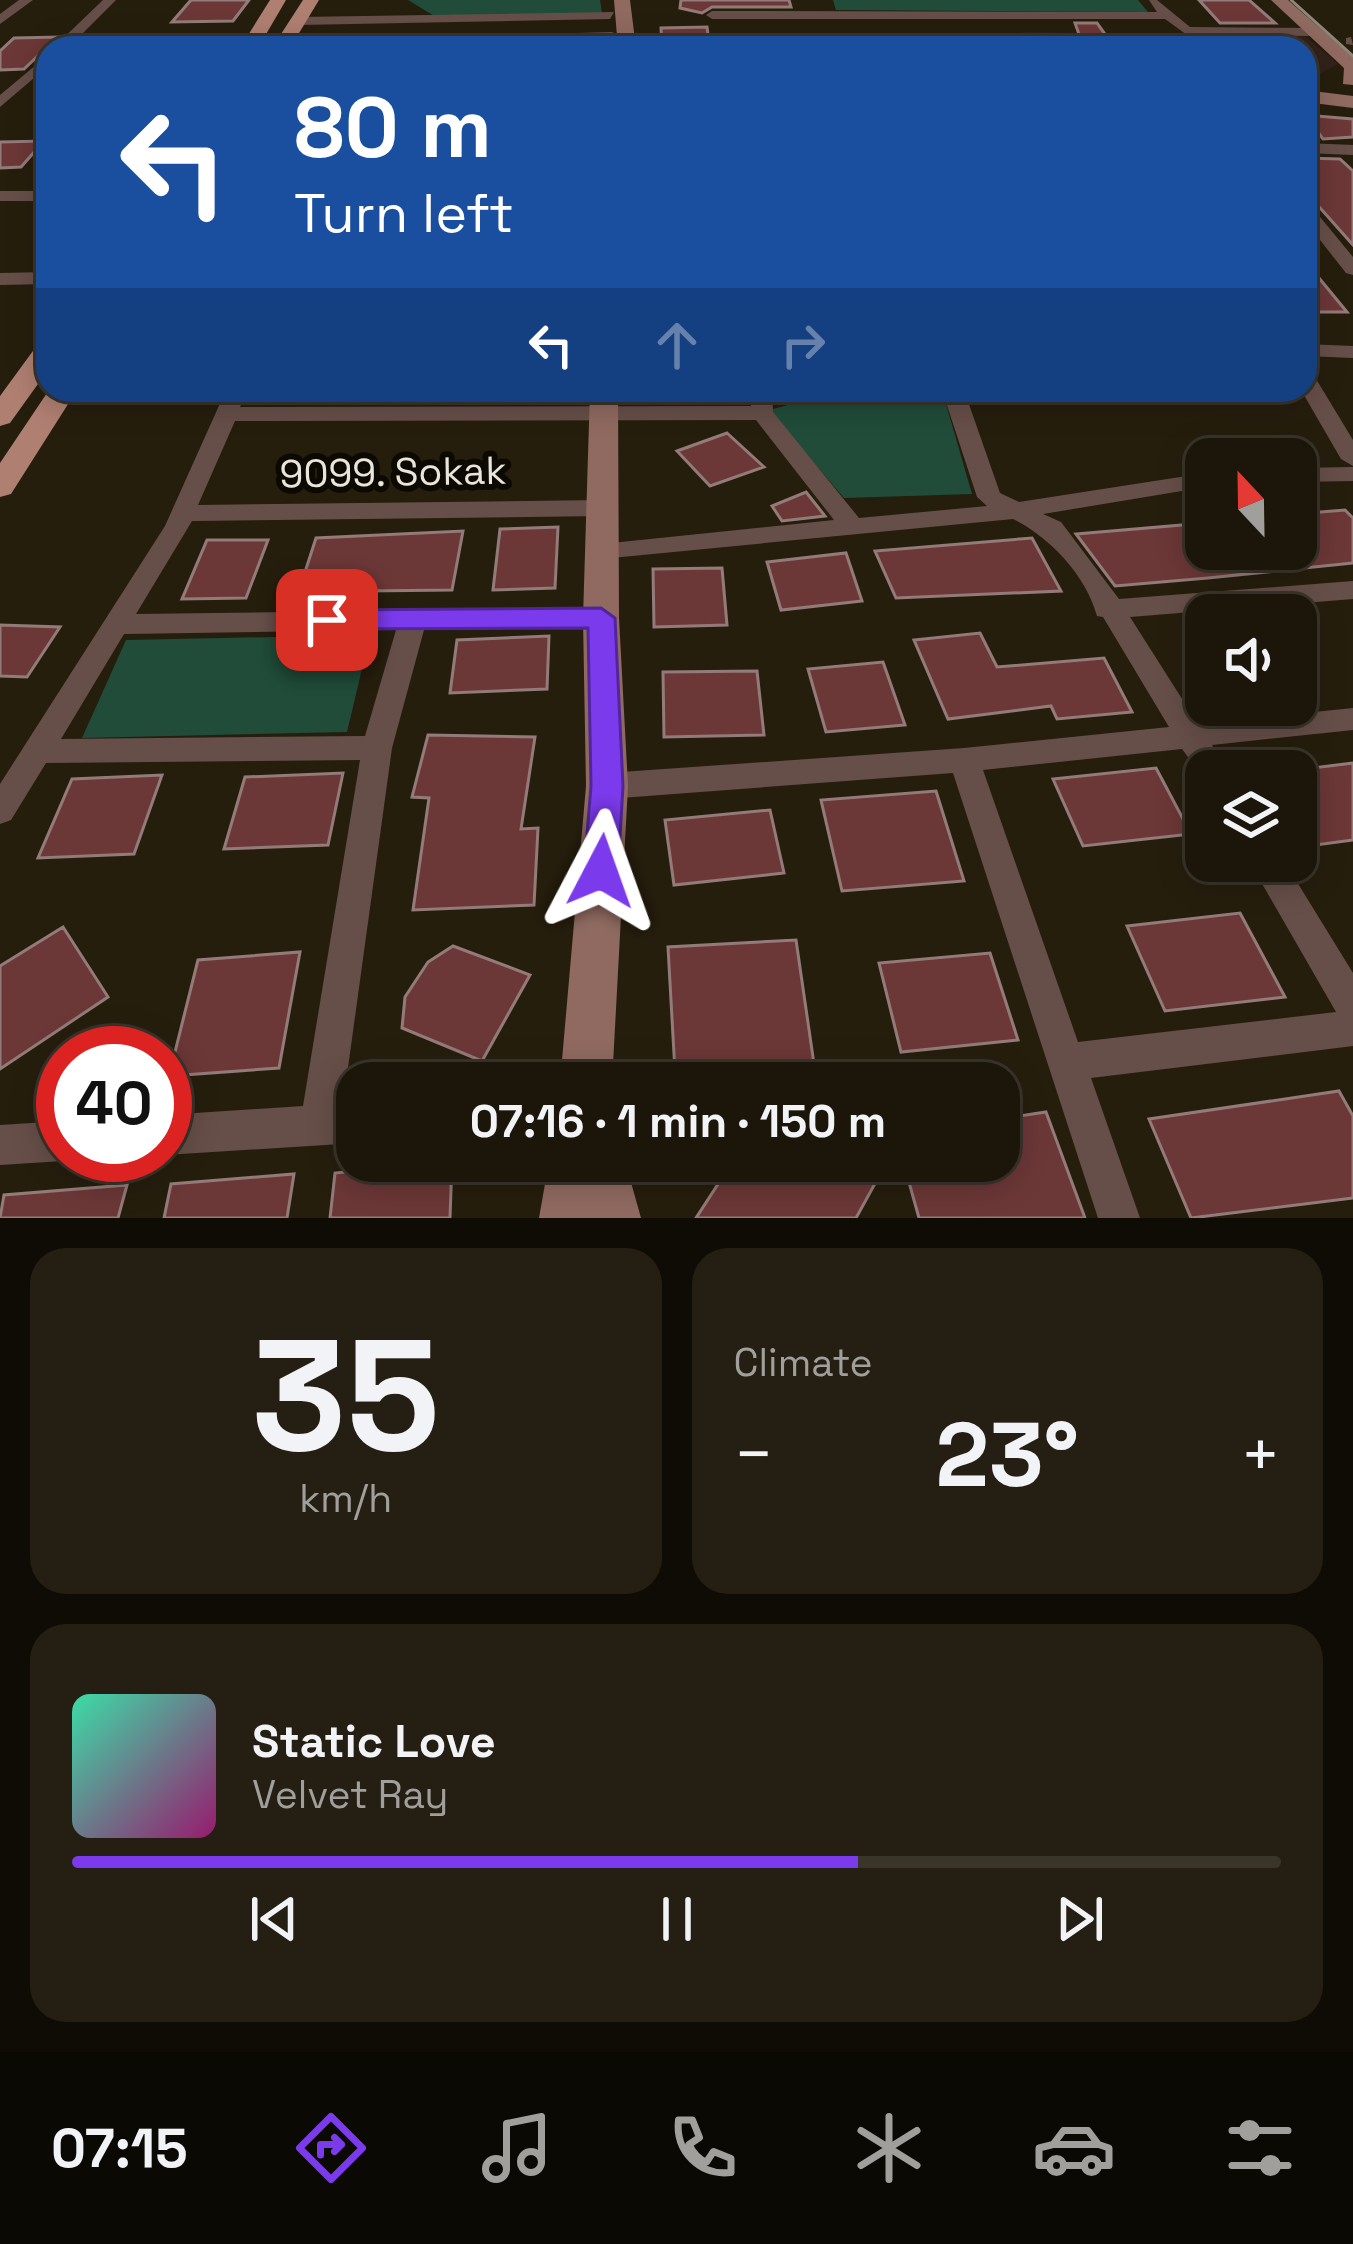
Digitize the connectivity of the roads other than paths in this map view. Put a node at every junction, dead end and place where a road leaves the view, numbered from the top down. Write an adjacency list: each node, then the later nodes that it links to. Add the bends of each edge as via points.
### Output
1 (27, 0): 15 (street)
2 (110, 0): 18 (street)
3 (278, 0): 19 (main road)
4 (311, 0): 16 (main road)
5 (729, 0): 11 (street)
6 (1150, 0): 13 (street)
7 (1279, 0): 17 (street)
8 (1304, 0): 26 (street)
9 (613, 5): 14 (street); 22 (street); 23 (street)
10 (819, 7): 11 (street); 12 (street)
11 (712, 15): 24 (street)
12 (1004, 15): 13 (street); 25 (street)
13 (1163, 16): 17 (street, via 1187,32)
14 (488, 19): 16 (street); 21 (street)
15 (0, 20)
16 (299, 21): 20 (main road)
17 (1318, 32): 30 (street, via 1351,62)
18 (72, 36)
19 (256, 36)
20 (289, 36)
21 (482, 36)
22 (612, 36)
23 (623, 36)
24 (720, 36)
25 (1017, 36)
26 (1352, 41)
27 (36, 72): 28 (street)
28 (0, 73)
29 (36, 76): 32 (street)
30 (1350, 89): 31 (street)
31 (1317, 91)
32 (0, 103)
33 (1317, 148): 34 (street)
34 (1353, 150)
35 (0, 196): 36 (street)
36 (36, 196)
37 (1317, 234): 38 (street)
38 (1353, 269)
39 (36, 278): 40 (street)
40 (0, 279)
41 (1317, 350): 42 (street)
42 (1353, 352)
43 (36, 367): 53 (main road)
44 (1317, 399): 54 (street)
45 (55, 402): 58 (main road)
46 (232, 402): 52 (street); 61 (street)
47 (472, 402): 52 (street)
48 (593, 402): 52 (street)
49 (603, 402): 59 (street)
50 (761, 402): 62 (street)
51 (957, 402): 60 (street, via 989,497)
52 (470, 414)
53 (0, 417)
54 (1353, 459)
55 (1353, 474): 56 (street)
56 (1317, 475)
57 (1185, 483): 60 (street)
58 (0, 488)
59 (603, 508): 61 (street, 9099. Sokak); 63 (street)
60 (1012, 511): 62 (street); 65 (street, via 1052,528)
61 (183, 513): 68 (street)
62 (853, 526): 63 (street)
63 (601, 551): 67 (street)
64 (1353, 590): 65 (street)
65 (1107, 609): 70 (street)
66 (413, 618): 67 (street); 68 (street); 71 (street)
67 (601, 618): 75 (street)
68 (114, 624): 73 (street)
69 (1353, 718): 70 (street)
70 (1190, 735): 72 (street); 74 (street)
71 (377, 748): 73 (street); 80 (street)
72 (1199, 750)
73 (37, 751): 76 (street)
74 (964, 760): 75 (street); 82 (street)
75 (607, 786): 81 (street)
76 (0, 811)
77 (1279, 882): 78 (street)
78 (1353, 1006)
79 (1353, 1028): 82 (street)
80 (344, 1062)
81 (587, 1062)
82 (1065, 1062): 91 (street)
83 (336, 1124): 84 (street)
84 (192, 1133)
85 (36, 1143): 86 (street)
86 (0, 1145)
87 (573, 1182): 89 (street)
88 (604, 1182): 90 (street)
89 (567, 1218)
90 (613, 1218)
91 (1119, 1218)

